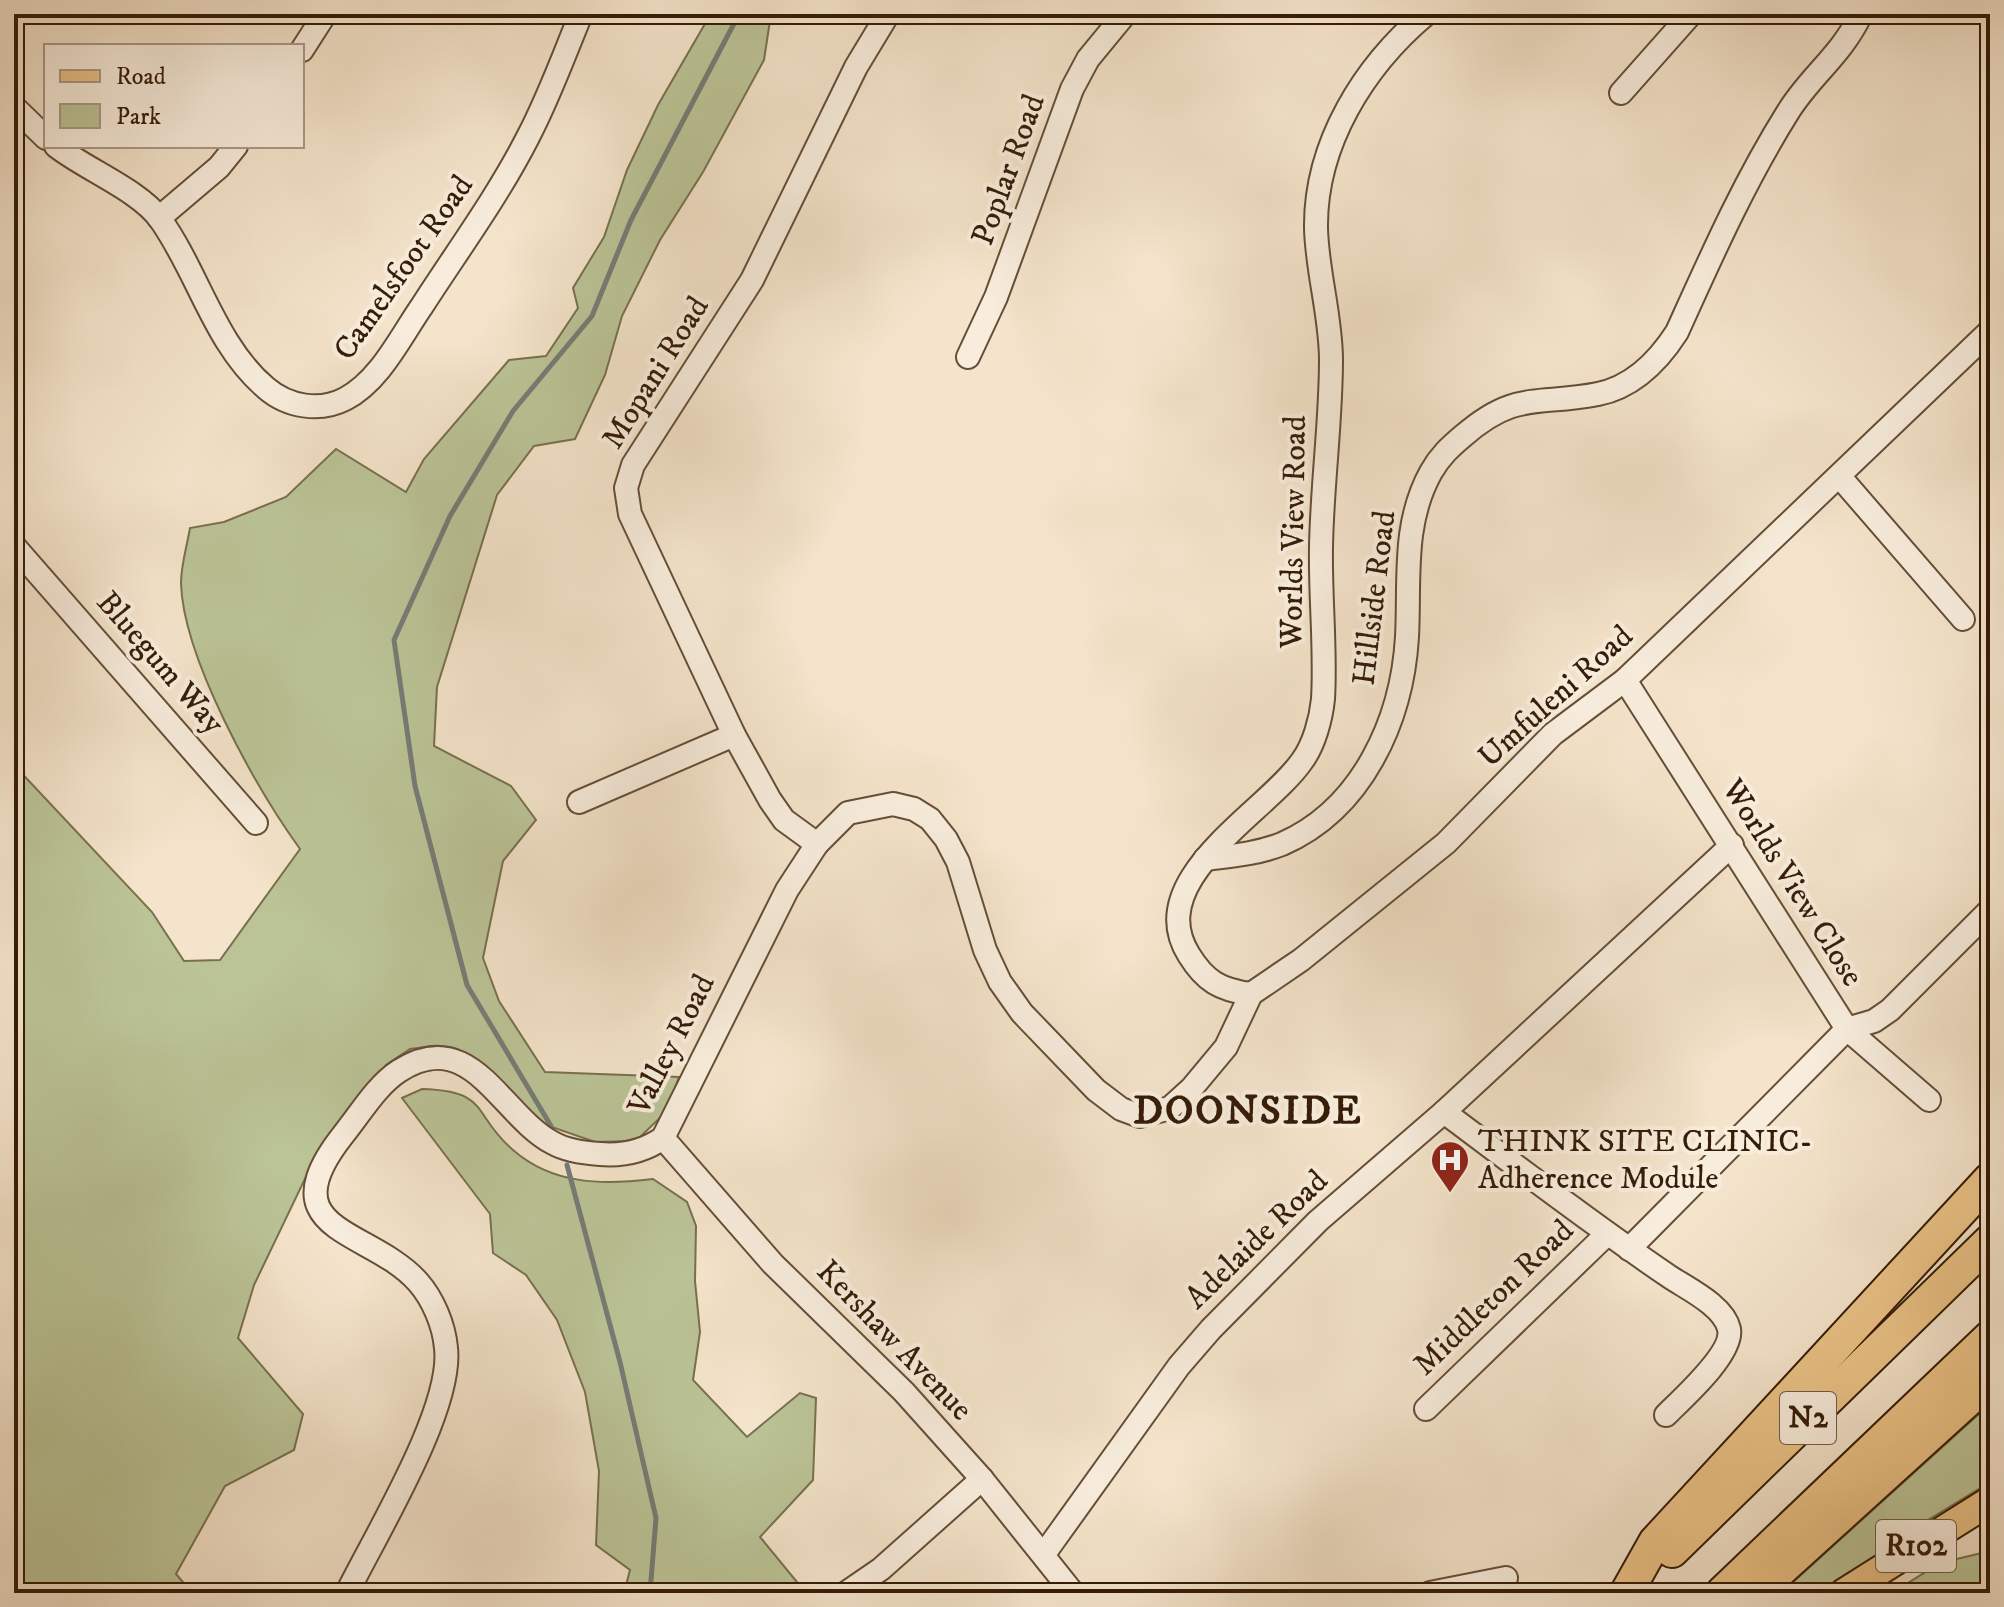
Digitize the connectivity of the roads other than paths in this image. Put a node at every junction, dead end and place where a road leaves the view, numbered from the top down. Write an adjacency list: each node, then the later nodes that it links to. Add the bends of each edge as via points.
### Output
1 (325, 14): 8 (street)
2 (581, 14): 14 (street, Camelsfoot Road, via 509,173 389,355 347,398 322,407 292,403 267,389 203,299)
3 (888, 14): 21 (street, Mopani Road, via 856,67 771,245 633,465 626,488 630,514)
4 (1125, 14): 16 (street, Poplar Road, via 1088,59 1072,89 996,297)
5 (1426, 14): 26 (street, Worlds View Road, via 1380,59 1324,162 1316,228 1331,359 1321,548 1323,701 1314,738 1302,762)
6 (1691, 14): 9 (street)
7 (1861, 14): 26 (street, Hillside Road, via 1833,61 1791,107 1760,156 1660,358 1628,382 1599,394 1502,407 1441,455 1421,490 1410,531 1407,638 1392,717 1361,780 1325,819 1281,844)
8 (304, 47)
9 (1621, 93)
10 (14, 107): 11 (street)
11 (44, 136)
12 (59, 148): 14 (street, Camelsfoot Road)
13 (234, 148): 14 (street)
14 (159, 218)
15 (1990, 331): 17 (street, Umfuleni Road)
16 (968, 357)
17 (1840, 477): 19 (street); 20 (street, Umfuleni Road)
18 (14, 546): 23 (street, Bluegum Way)
19 (1963, 619)
20 (1625, 680): 25 (street, Worlds View Close); 28 (street, Umfuleni Road, via 1553,734 1446,843 1391,890)
21 (734, 735): 22 (street); 24 (street, Mopani Road, via 784,820)
22 (579, 802)
23 (256, 823)
24 (817, 844): 31 (street, Valley Road, via 848,813 872,805 903,806 930,819 958,862 985,950 1022,1013 1121,1109 1140,1116); 33 (street, Valley Road, via 787,890)
25 (1732, 845): 29 (street, Worlds View Close); 32 (street, Adelaide Road)
26 (1205, 859): 28 (street, Worlds View Road, via 1179,914 1183,945 1201,976 1224,991)
27 (1990, 910): 29 (street, via 1890,1010)
28 (1251, 994): 31 (street, Umfuleni Road, via 1226,1047)
29 (1847, 1029): 30 (street, Worlds View Close); 37 (street)
30 (1929, 1100)
31 (1170, 1108)
32 (1444, 1112): 35 (street); 44 (street, Adelaide Road, via 1318,1221 1211,1329)
33 (663, 1138): 42 (street, Kershaw Avenue, via 773,1264 904,1392); 47 (street, Valley Road, via 636,1152 612,1155 554,1144 468,1066 431,1058 392,1076 331,1150 315,1184 327,1220 417,1280 439,1319 446,1348 440,1402)
34 (1990, 1179): 46 (highway, via 1655,1542)
35 (1607, 1234): 37 (street); 40 (street, Middleton Road)
36 (1990, 1241): 46 (highway, N2, via 1695,1531)
37 (1629, 1249): 41 (street, via 1708,1303 1729,1327 1729,1339 1693,1389)
38 (1990, 1337): 51 (highway, N2)
39 (1990, 1380): 52 (highway)
40 (1426, 1409)
41 (1666, 1415)
42 (982, 1479): 44 (street, Kershaw Avenue); 48 (street, via 881,1569)
43 (1990, 1501): 53 (main road, R102)
44 (1044, 1554): 49 (street, Kershaw Avenue)
45 (1506, 1578): 50 (street)
46 (1626, 1591)
47 (347, 1593)
48 (846, 1593)
49 (1073, 1593)
50 (1430, 1593)
51 (1722, 1593)
52 (1755, 1593)
53 (1844, 1593)

